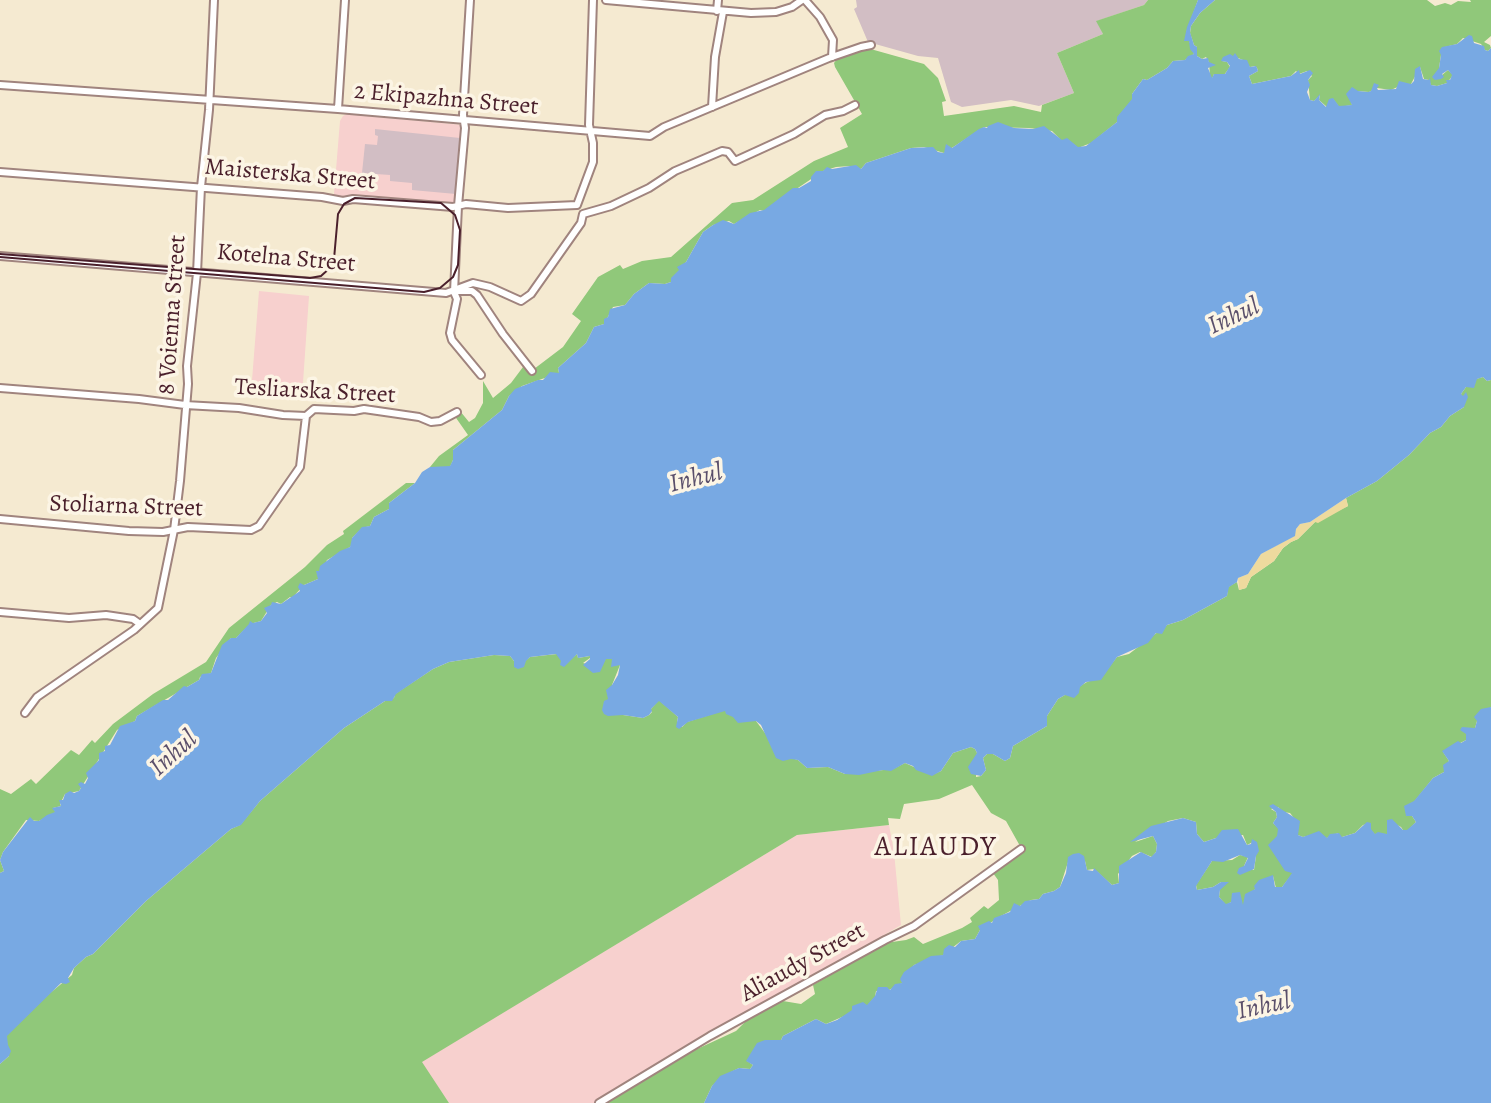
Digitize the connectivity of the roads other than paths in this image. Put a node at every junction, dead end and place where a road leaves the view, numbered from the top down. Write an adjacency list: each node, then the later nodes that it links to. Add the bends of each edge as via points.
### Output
1 (214, 0): 12 (street, 8 Voienna Street)
2 (345, 0): 15 (street)
3 (470, 0): 16 (street)
4 (593, 0): 17 (street)
5 (606, 0): 8 (street)
6 (718, 0): 8 (street)
7 (804, 0): 8 (street, via 768,13); 10 (street, via 833,40)
8 (720, 11): 14 (street)
9 (871, 46): 10 (street, 2 Ekipazhna Street)
10 (832, 57): 14 (street, 2 Ekipazhna Street)
11 (0, 85): 12 (street, 2 Ekipazhna Street)
12 (209, 100): 15 (street, 2 Ekipazhna Street); 19 (street, 8 Voienna Street)
13 (855, 105): 22 (street, via 825,115 735,161 722,151 674,171 649,188)
14 (712, 107): 17 (street, 2 Ekipazhna Street, via 650,136)
15 (338, 109): 16 (street, 2 Ekipazhna Street)
16 (464, 121): 17 (street, 2 Ekipazhna Street); 21 (street)
17 (590, 131): 20 (street, via 593,162)
18 (0, 172): 19 (street, Maisterska Street)
19 (201, 187): 21 (street, Maisterska Street, via 342,201); 24 (street, 8 Voienna Street)
20 (577, 205): 21 (street, Maisterska Street); 22 (street)
21 (458, 206): 25 (street)
22 (583, 214): 25 (street, Kotelna Street, via 531,294 521,301 473,284)
23 (0, 256): 24 (street, Kotelna Street)
24 (197, 272): 25 (street, Kotelna Street); 29 (street, 8 Voienna Street)
25 (454, 292): 26 (street, via 466,290 477,295); 27 (street, via 452,340)
26 (532, 371)
27 (481, 375)
28 (0, 388): 29 (street, Tesliarska Street)
29 (186, 405): 31 (street, Tesliarska Street); 33 (street, 8 Voienna Street)
30 (457, 412): 31 (street, Tesliarska Street, via 431,422 364,409 314,409)
31 (306, 416): 33 (street, Stoliarna Street, via 300,467 259,526 251,530)
32 (0, 519): 33 (street, Stoliarna Street, via 129,531)
33 (174, 530): 35 (street, 8 Voienna Street, via 158,608)
34 (0, 612): 35 (street, via 69,618 106,615)
35 (140, 624): 36 (street, 8 Voienna Street, via 37,697)
36 (24, 713)
37 (1021, 849): 38 (street, Aliaudy Street, via 914,926 710,1036)
38 (599, 1103)

